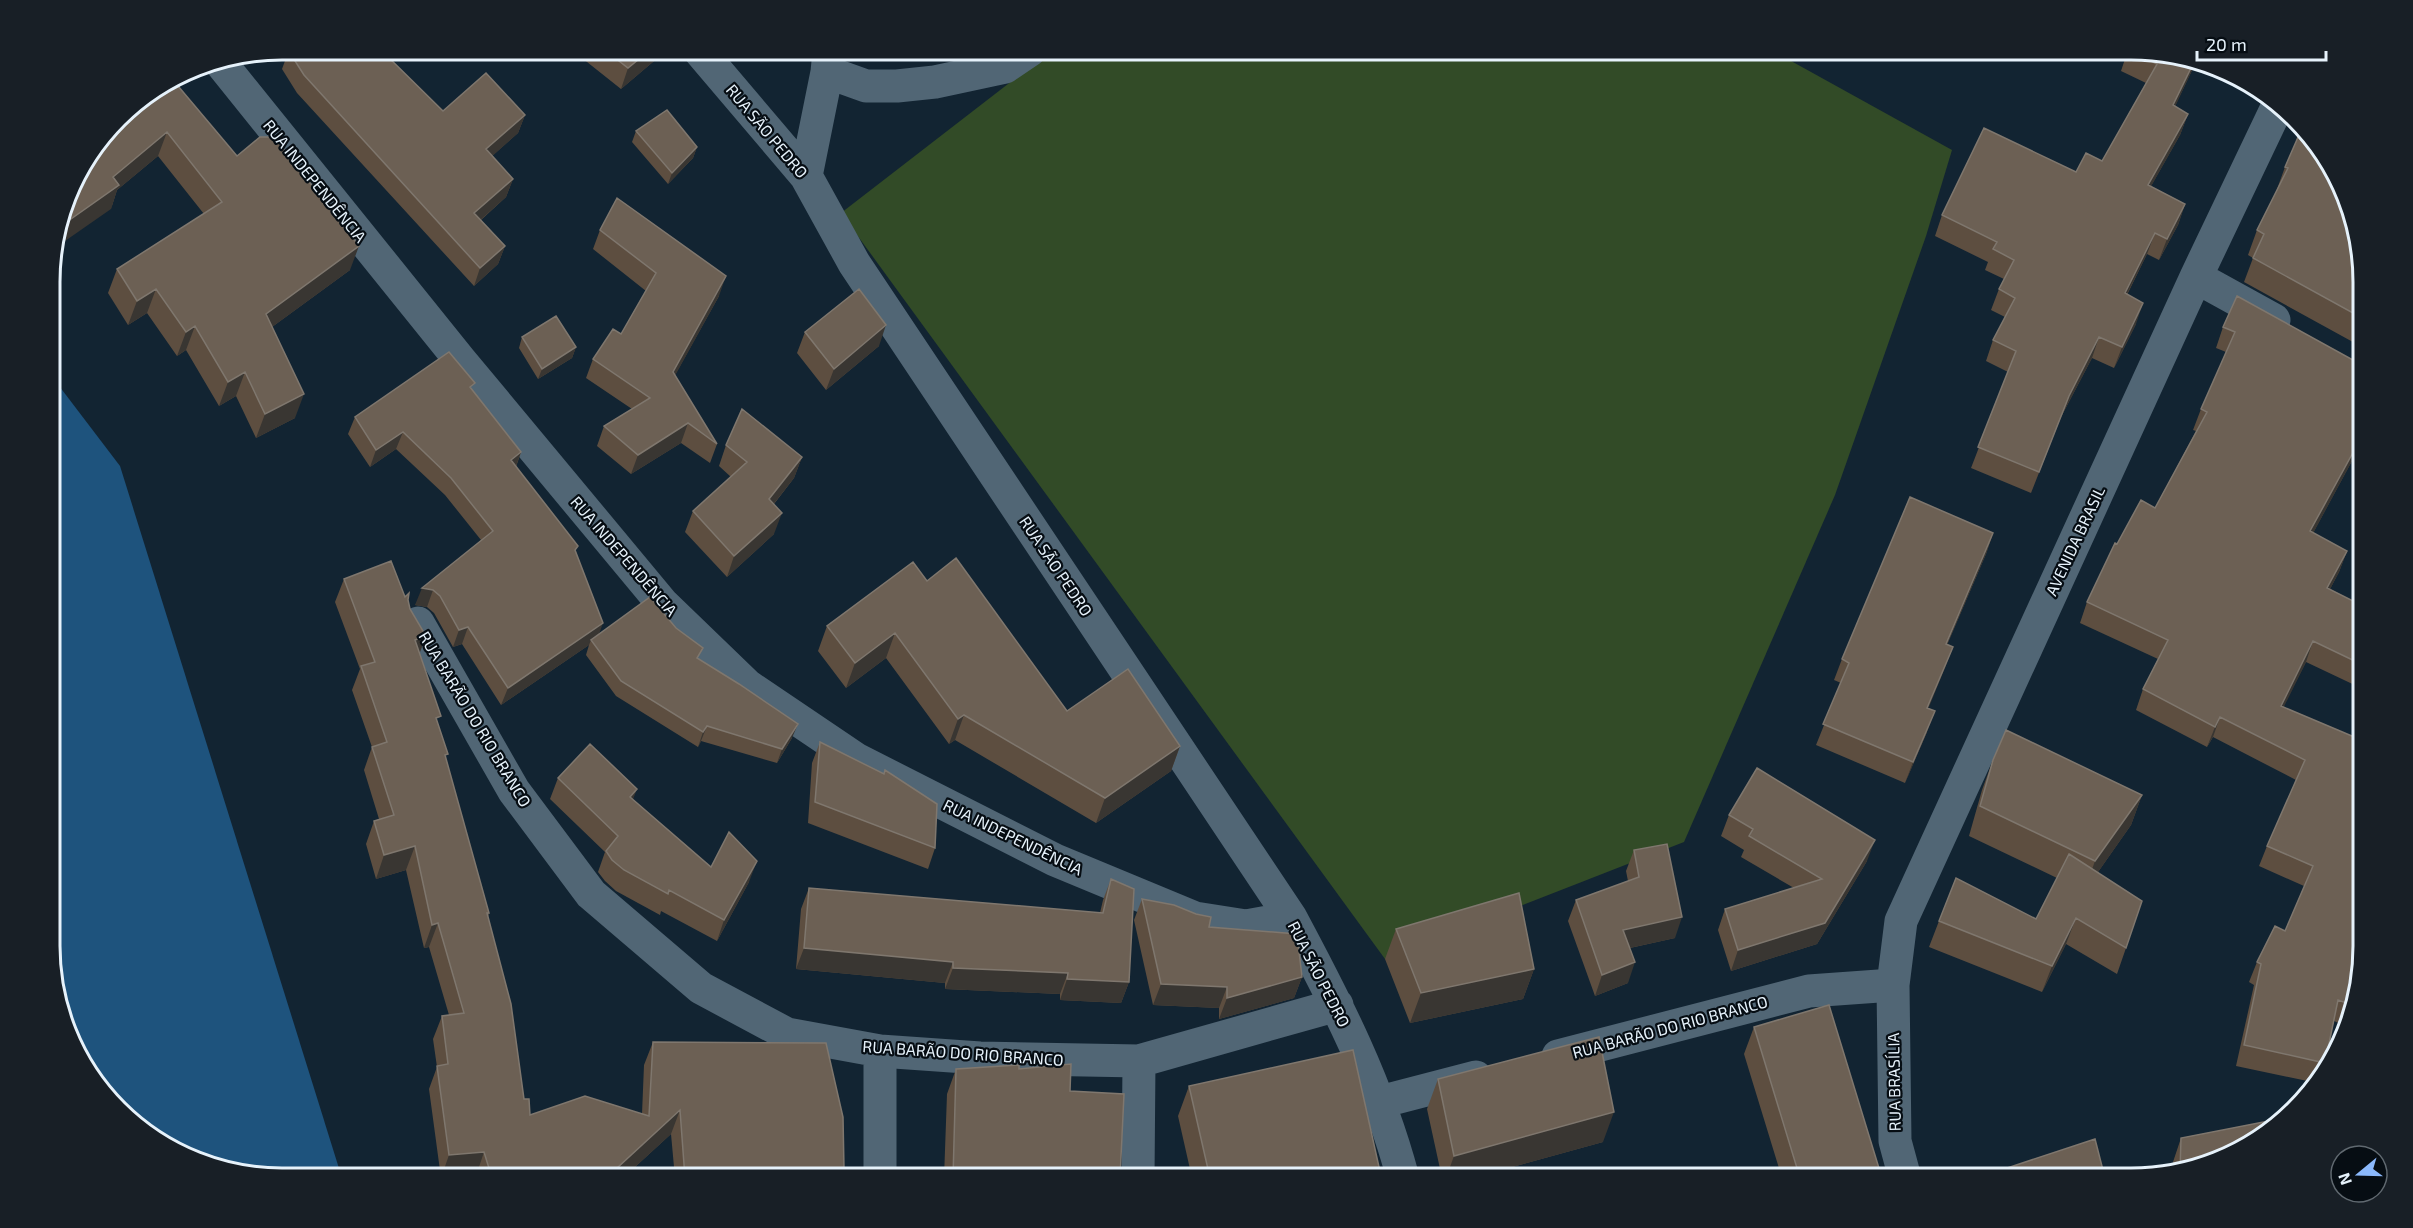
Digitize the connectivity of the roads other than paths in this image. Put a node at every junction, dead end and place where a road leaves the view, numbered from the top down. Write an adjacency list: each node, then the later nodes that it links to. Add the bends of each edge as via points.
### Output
1 (707, 60): 6 (street, RUA SÃO PEDRO)
2 (1015, 60): 3 (street, via 1005,67 897,86 866,86)
3 (828, 61): 6 (street)
4 (225, 68): 10 (street, RUA INDEPENDÊNCIA, via 662,603 748,686 856,759 1056,860 1195,918 1246,926)
5 (2275, 112): 7 (street, AVENIDA BRASIL)
6 (806, 176): 10 (street, RUA SÃO PEDRO, via 854,263)
7 (2196, 277): 8 (street); 11 (street, AVENIDA BRASIL, via 1901,921)
8 (2300, 334)
9 (418, 623): 13 (street, RUA BARÃO DO RIO BRANCO, via 514,792 591,894 701,988 787,1034)
10 (1291, 918): 12 (street, RUA SÃO PEDRO)
11 (1893, 985): 15 (street, RUA BARÃO DO RIO BRANCO, via 1809,991); 19 (street, RUA BRASÍLIA, via 1895,1141)
12 (1337, 1005): 14 (street, RUA BARÃO DO RIO BRANCO); 15 (street, RUA SÃO PEDRO)
13 (880, 1051): 14 (street, RUA BARÃO DO RIO BRANCO, via 980,1058); 16 (street)
14 (1138, 1061): 17 (street)
15 (1380, 1102): 18 (street, RUA SÃO PEDRO)
16 (880, 1168)
17 (1138, 1168)
18 (1400, 1168)
19 (1902, 1168)

